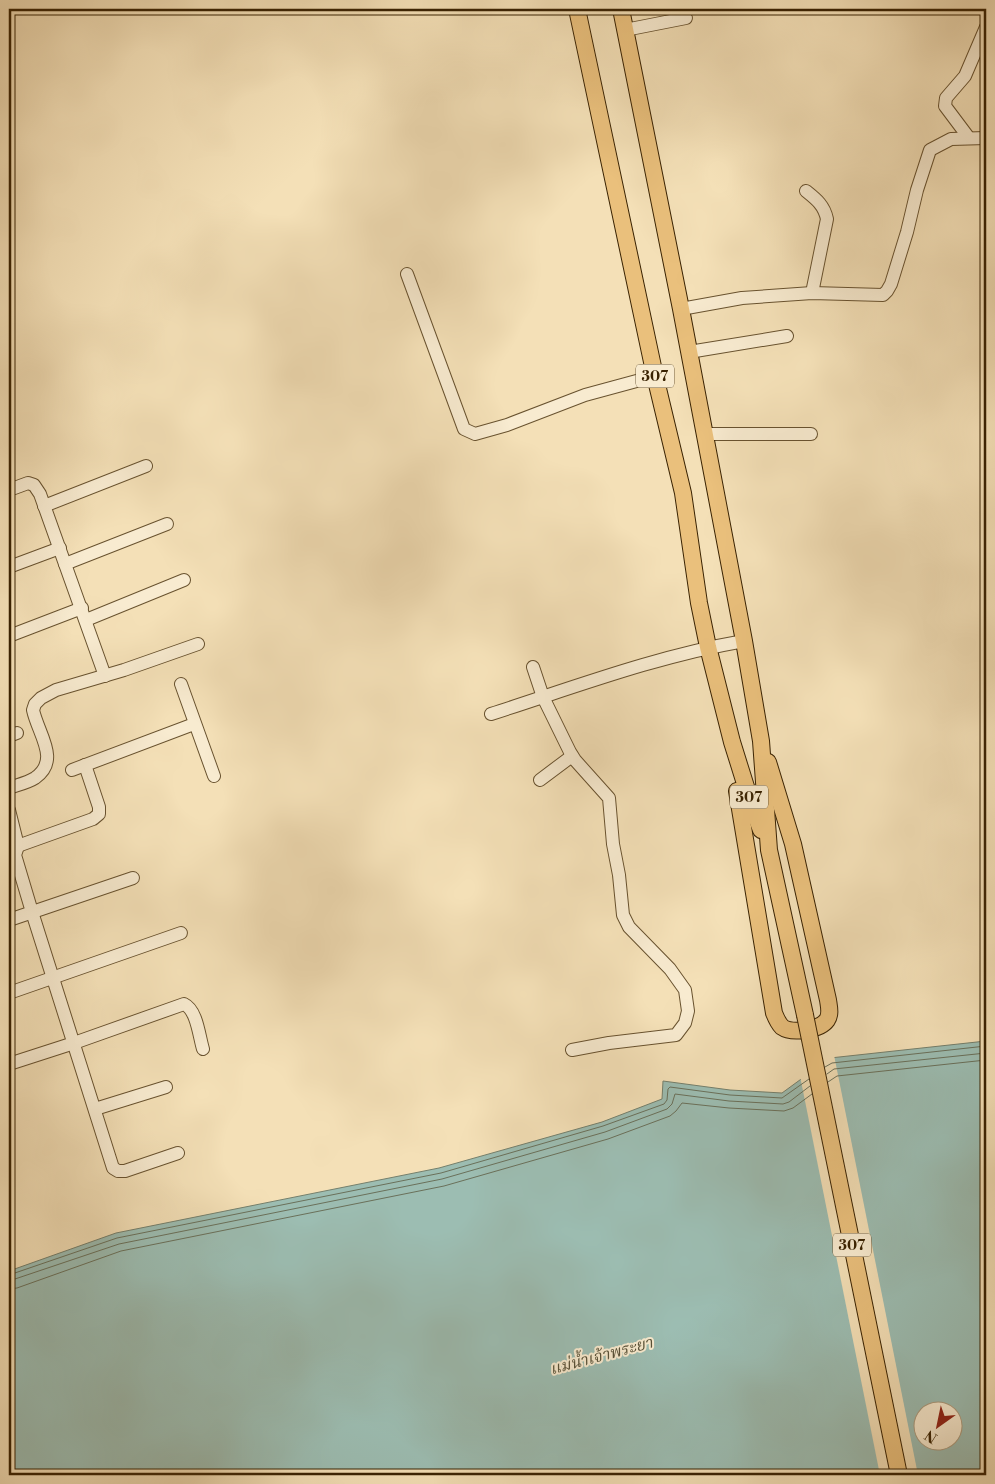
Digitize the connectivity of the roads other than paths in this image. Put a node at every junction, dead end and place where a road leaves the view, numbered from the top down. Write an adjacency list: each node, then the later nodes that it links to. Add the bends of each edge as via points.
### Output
1 (577, 9): 14 (main road, 307)
2 (621, 9): 5 (main road, 307)
3 (686, 18): 5 (street)
4 (986, 27): 6 (street, via 965,76 946,98 945,106)
5 (625, 30): 11 (main road, 307)
6 (969, 138): 7 (street); 10 (street, via 951,139 930,150 907,232 883,295)
7 (986, 138)
8 (806, 191): 10 (street, via 825,209 827,218)
9 (407, 274): 14 (street, via 464,429 468,432 475,434 507,425 585,395)
10 (812, 293): 11 (street, via 742,298)
11 (680, 309): 13 (main road, 307)
12 (787, 336): 13 (street)
13 (689, 352): 15 (main road, 307)
14 (655, 376): 29 (main road, 307, via 682,493)
15 (704, 434): 16 (street); 27 (main road, 307)
16 (811, 434)
17 (146, 466): 19 (street)
18 (9, 490): 19 (street, via 28,483 34,485)
19 (44, 506): 21 (street)
20 (167, 524): 22 (street)
21 (60, 548): 22 (street); 23 (street)
22 (66, 564): 25 (street)
23 (9, 567)
24 (184, 580): 25 (street)
25 (84, 614): 26 (street); 31 (street)
26 (9, 636)
27 (744, 641): 29 (street); 36 (main road, 307)
28 (198, 644): 31 (street)
29 (708, 647): 33 (street, via 634,666); 37 (main road, 307)
30 (533, 667): 33 (street)
31 (105, 676): 43 (street, via 56,690 35,704 34,718 49,758 45,768 33,779)
32 (181, 684): 35 (street)
33 (544, 697): 34 (street); 38 (street)
34 (491, 714)
35 (194, 724): 39 (street); 41 (street)
36 (761, 741): 37 (main road, via 793,844 828,1000 828,1019 815,1028 786,1029 774,1013); 46 (main road, 307)
37 (732, 742): 46 (main road, 307)
38 (572, 756): 42 (street); 55 (street, via 610,798 623,915 629,927 670,969 684,990 688,1011 685,1024 676,1035)
39 (86, 765): 40 (street); 45 (street, via 100,807 99,814 94,819)
40 (72, 770)
41 (214, 776)
42 (540, 780)
43 (9, 788)
44 (9, 810): 45 (street)
45 (12, 849): 48 (street)
46 (769, 850): 60 (main road, 307, bridge)
47 (133, 878): 48 (street)
48 (32, 912): 49 (street); 51 (street)
49 (9, 920)
50 (181, 933): 51 (street)
51 (53, 978): 52 (street); 53 (street)
52 (9, 993)
53 (74, 1043): 54 (street, via 184,1004 192,1012); 56 (street); 58 (street)
54 (203, 1049)
55 (572, 1050)
56 (9, 1064)
57 (166, 1087): 58 (street)
58 (95, 1109): 59 (street, via 113,1168 118,1172)
59 (178, 1153)
60 (899, 1475)

